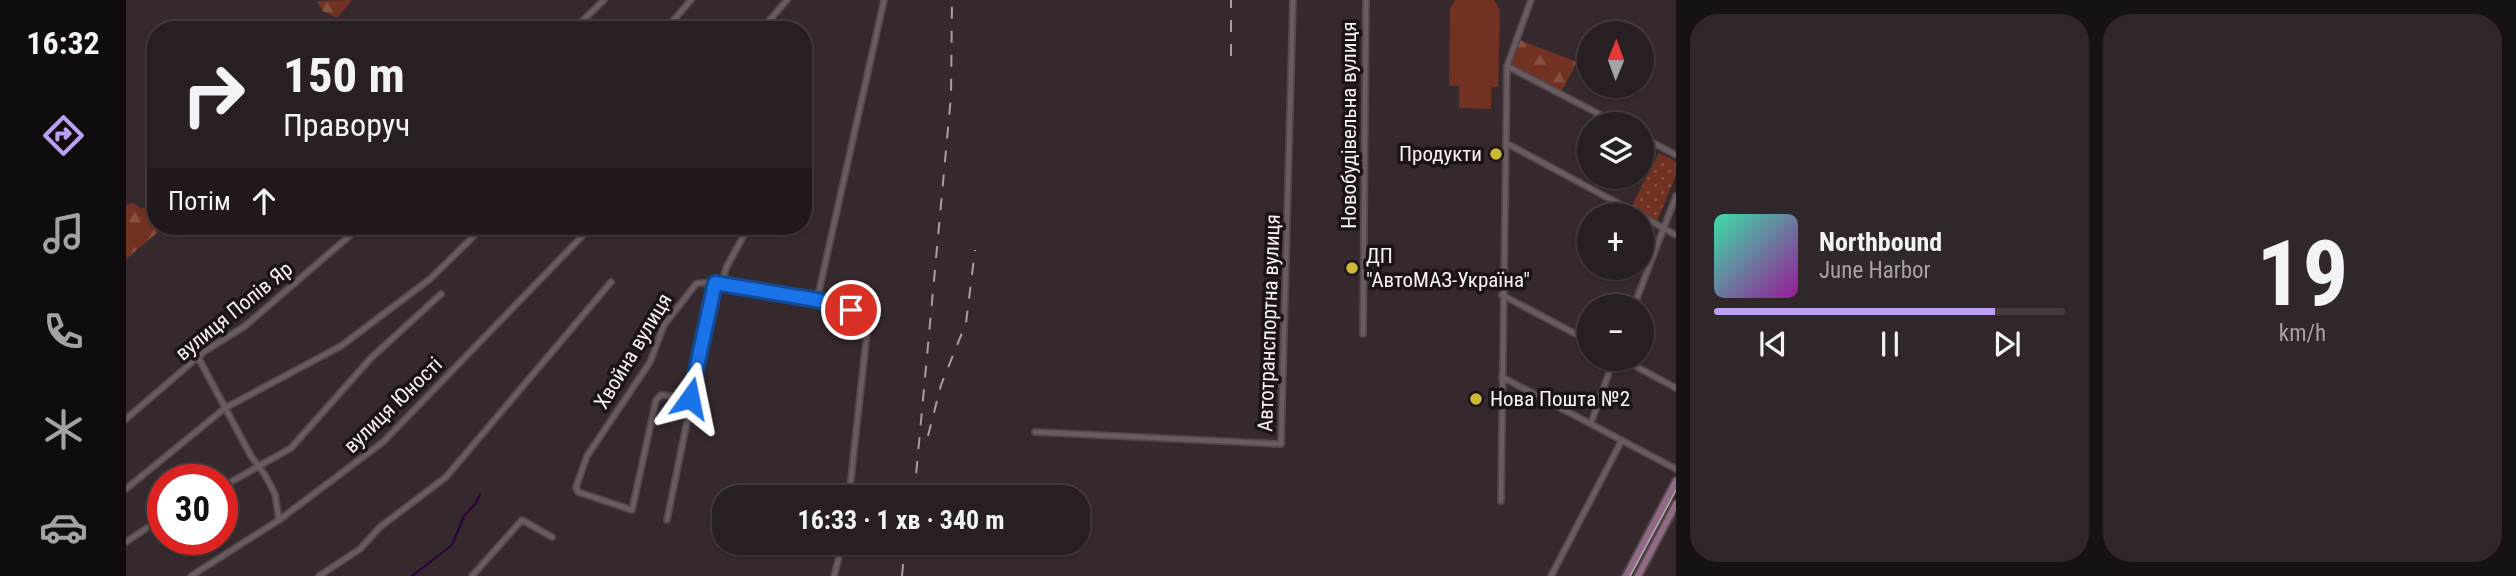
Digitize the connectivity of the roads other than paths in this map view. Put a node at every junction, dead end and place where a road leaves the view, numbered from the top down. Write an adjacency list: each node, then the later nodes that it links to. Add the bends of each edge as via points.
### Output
1 (604, 0): 8 (street)
2 (691, 0): 9 (street)
3 (787, 0): 10 (street)
4 (884, 0): 31 (street)
5 (1293, 0): 43 (street, Автотранспортна вулиця, via 1280,444)
6 (1366, 0): 32 (street, Новобудівельна вулиця)
7 (1531, 0): 11 (street)
8 (582, 21)
9 (673, 21)
10 (769, 21)
11 (1507, 66): 12 (street); 13 (street)
12 (1595, 112)
13 (1506, 143): 17 (street); 30 (street)
14 (1654, 143): 15 (street)
15 (1676, 155)
16 (1676, 196): 19 (street)
17 (1617, 203)
18 (1654, 223): 19 (street)
19 (1664, 228): 24 (street); 29 (street)
20 (351, 235): 34 (street, вулиця Попів Яр, via 245,326)
21 (475, 235): 40 (street, via 430,279 341,346)
22 (583, 235): 53 (street, вулиця Юності, via 383,442)
23 (744, 235): 27 (street)
24 (1676, 235)
25 (611, 282): 60 (street, via 446,477)
26 (715, 283): 27 (street); 39 (street); 39 (street, Хвойна вулиця, via 695,284 664,325 650,362 587,456 578,492 632,510 656,400 661,395)
27 (722, 284): 31 (street)
28 (441, 294): 45 (street, via 371,358 290,448)
29 (1639, 294)
30 (1502, 295): 33 (street); 37 (street)
31 (817, 300): 49 (street, via 851,310 867,332)
32 (1363, 334)
33 (1577, 335)
34 (199, 359): 40 (street); 41 (street, вулиця Попів Яр)
35 (1611, 371): 42 (street)
36 (1644, 371): 38 (street)
37 (1502, 377): 42 (street); 51 (street)
38 (1676, 388)
39 (690, 398): 54 (street)
40 (225, 408): 45 (street); 50 (street)
41 (126, 419)
42 (1591, 424): 44 (street)
43 (1035, 432)
44 (1622, 440): 46 (street); 63 (street)
45 (257, 467): 47 (street); 53 (street, via 275,494)
46 (1676, 469)
47 (238, 477)
48 (1676, 481): 64 (main road)
49 (850, 485)
50 (126, 489)
51 (1501, 501)
52 (1676, 504): 65 (main road)
53 (279, 520): 59 (street, вулиця Юності)
54 (667, 520)
55 (147, 528): 57 (street)
56 (552, 537): 61 (street, via 522,520)
57 (126, 542)
58 (840, 555): 62 (street)
59 (191, 576)
60 (319, 576)
61 (472, 576)
62 (834, 576)
63 (1551, 576)
64 (1626, 576)
65 (1638, 576)

